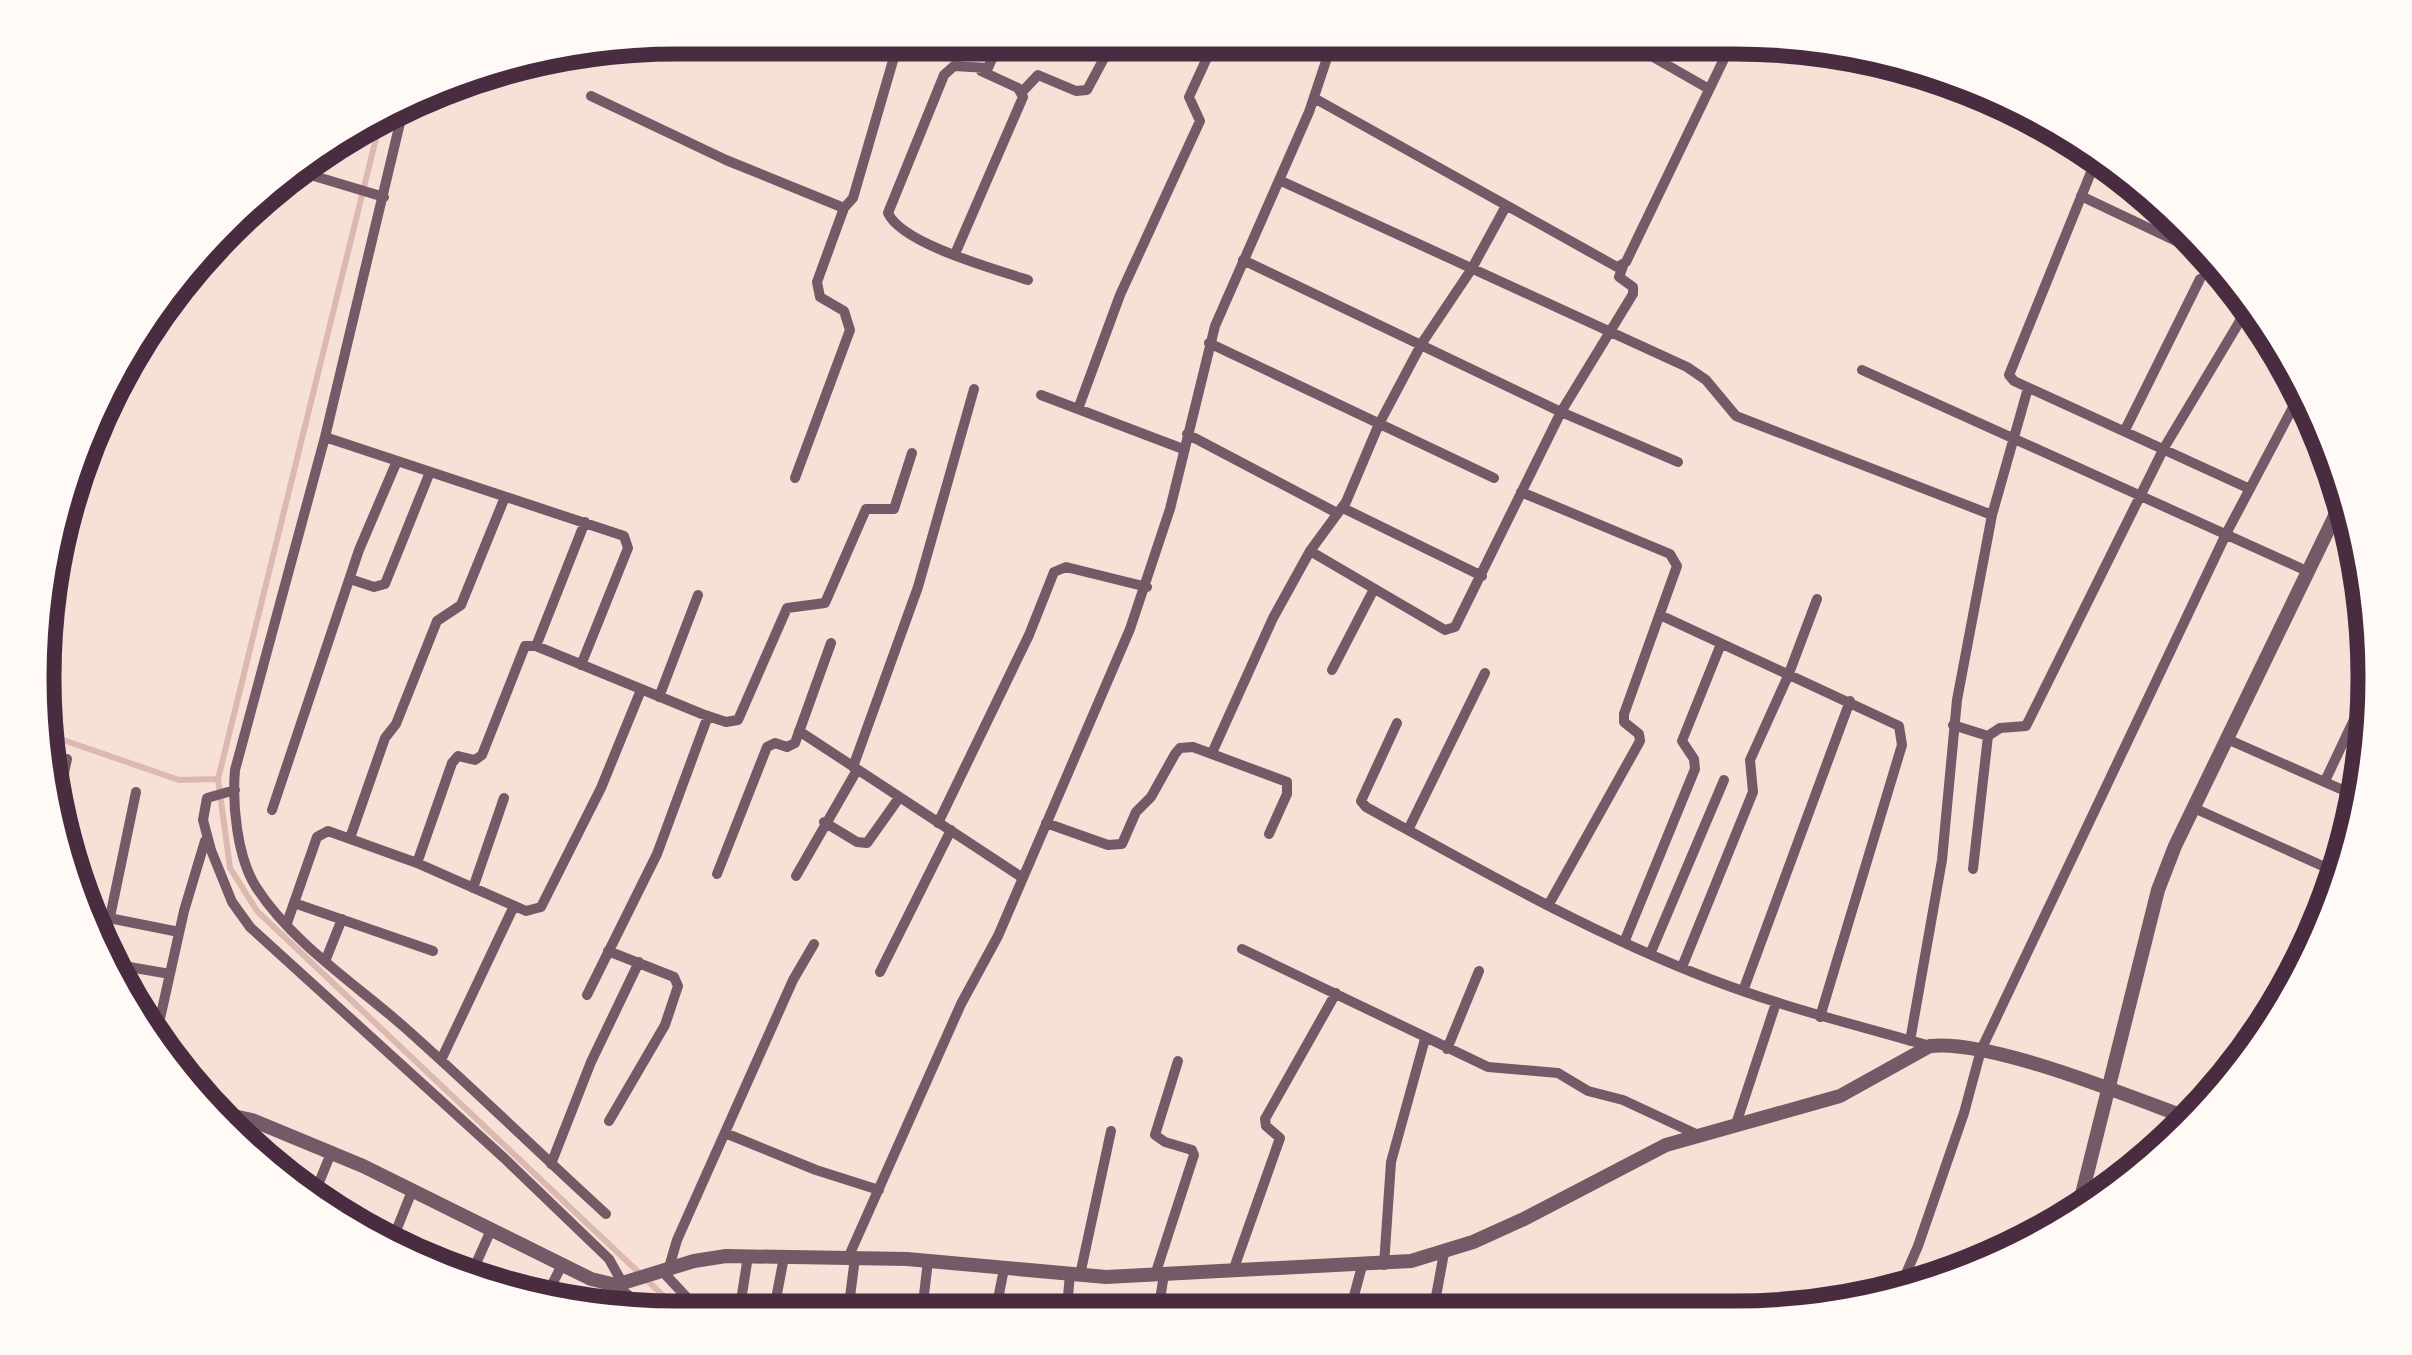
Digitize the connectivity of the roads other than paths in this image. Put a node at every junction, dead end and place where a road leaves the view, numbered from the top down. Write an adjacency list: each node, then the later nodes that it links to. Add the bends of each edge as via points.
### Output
1 (895, 54): 20 (street, via 854,198)
2 (995, 54): 8 (street)
3 (1106, 54): 10 (street, via 1087,90 1038,76)
4 (1209, 54): 37 (street, via 1189,98 1200,121)
5 (1328, 54): 12 (street)
6 (1648, 54): 9 (street)
7 (1726, 54): 9 (street)
8 (981, 70): 10 (street); 22 (street, via 954,66 944,75 888,213)
9 (1709, 89): 24 (street)
10 (1022, 92): 22 (street)
11 (590, 96): 20 (street)
12 (1314, 98): 16 (street); 19 (street)
13 (400, 119): 17 (street)
14 (2093, 167): 18 (street)
15 (308, 175): 17 (street)
16 (1279, 180): 23 (street); 25 (street)
17 (378, 196): 42 (street)
18 (2080, 196): 21 (street); 33 (street, via 2010,365 2009,375)
19 (1506, 206): 24 (street); 25 (street)
20 (844, 208): 50 (street, via 817,282 820,297 844,311 850,330)
21 (2181, 244)
22 (955, 254): 27 (street)
23 (1243, 260): 30 (street); 31 (street)
24 (1623, 266): 29 (street, via 1619,277 1634,290)
25 (1471, 270): 29 (street); 30 (street)
26 (2200, 279): 40 (street)
27 (1028, 280)
28 (2242, 316): 44 (street)
29 (1608, 334): 38 (street); 58 (street, via 1698,373 1736,416)
30 (1422, 343): 38 (street); 39 (street)
31 (1209, 344): 39 (street); 41 (street)
32 (1862, 370): 43 (street)
33 (2028, 388): 40 (street); 43 (street)
34 (974, 389): 89 (street)
35 (1041, 395): 37 (street)
36 (2295, 404): 52 (street)
37 (1078, 409): 45 (street)
38 (1561, 412): 48 (street); 53 (street)
39 (1379, 424): 51 (street); 56 (street)
40 (2125, 430): 44 (street)
41 (1187, 434): 45 (street); 56 (street)
42 (325, 437): 47 (street); 93 (street)
43 (2012, 440): 54 (street); 58 (street)
44 (2164, 448): 52 (street); 54 (street)
45 (1183, 449): 65 (street)
46 (911, 453): 81 (street, via 895,509 866,509 825,603 787,608 738,721)
47 (397, 461): 49 (street); 64 (street)
48 (1678, 462)
49 (430, 472): 55 (street); 64 (street, via 388,581 374,587)
50 (795, 478)
51 (1494, 478)
52 (2250, 489): 60 (street)
53 (1521, 492): 63 (street); 69 (street, via 1670,554 1677,566)
54 (2139, 495): 60 (street); 85 (street, via 2026,726)
55 (505, 497): 59 (street); 107 (street, via 461,605 437,621)
56 (1340, 511): 61 (street); 63 (street)
57 (2336, 514): 62 (street)
58 (1992, 515): 83 (street)
59 (585, 522): 72 (street); 73 (street, via 619,532 628,548)
60 (2227, 532): 62 (street); 146 (street)
61 (1310, 550): 66 (street); 87 (street)
62 (2309, 572): 86 (street)
63 (1482, 576): 66 (street, via 1449,631)
64 (350, 579): 99 (street)
65 (1147, 586): 101 (street, via 1066,567 1054,572); 102 (street)
66 (1374, 589): 74 (street)
67 (698, 596): 78 (street)
68 (1816, 599): 76 (street)
69 (1660, 615): 71 (street); 116 (street, via 1624,714 1640,741)
70 (831, 643): 84 (street)
71 (1721, 644): 76 (street); 123 (street, via 1682,740 1695,769)
72 (536, 646): 73 (street); 108 (street, via 523,649 480,759 454,758)
73 (580, 665): 77 (street)
74 (1332, 670)
75 (1485, 673): 104 (street)
76 (1788, 676): 79 (street); 132 (street, via 1750,760 1753,792)
77 (641, 690): 78 (street); 117 (street, via 541,907)
78 (659, 698): 81 (street)
79 (1850, 701): 136 (street); 140 (street, via 1893,720 1903,736)
80 (2357, 711): 92 (street)
81 (708, 716): 127 (street, via 657,854)
82 (1397, 723): 104 (street, via 1361,801)
83 (1953, 725): 85 (street); 143 (street, via 1942,860)
84 (799, 731): 89 (street); 111 (street, via 791,746 767,747)
85 (1988, 736): 109 (street)
86 (2227, 739): 92 (street); 98 (street)
87 (1212, 753): 102 (street, via 1180,748 1122,844); 105 (street, via 1287,782)
88 (67, 759): 90 (street)
89 (855, 768): 97 (street); 100 (street)
90 (63, 780)
91 (1724, 781): 128 (street)
92 (2325, 781): 95 (street)
93 (231, 790): 106 (street, via 211,795 203,808); 121 (street, via 249,875)
94 (136, 792): 119 (street)
95 (2347, 792)
96 (504, 798): 114 (street)
97 (899, 798): 100 (street, via 867,843); 101 (street)
98 (2194, 808): 110 (street); 149 (street, via 2158,890)
99 (272, 811)
100 (824, 822): 112 (street)
101 (938, 823): 103 (street)
102 (1046, 823): 113 (street)
103 (951, 830): 113 (street); 134 (street)
104 (1408, 830): 116 (street)
105 (1268, 833)
106 (207, 836): 122 (street); 182 (street, via 250,928 504,1158 609,1259)
107 (350, 838): 108 (street); 115 (street, via 321,832)
108 (417, 863): 114 (street)
109 (1973, 868)
110 (2328, 868)
111 (717, 874)
112 (796, 876)
113 (1023, 878): 160 (street)
114 (473, 888): 117 (street)
115 (294, 903): 120 (street); 121 (street)
116 (1550, 904): 123 (street)
117 (514, 906): 147 (street)
118 (101, 916): 119 (street)
119 (110, 917): 122 (street)
120 (342, 919): 126 (street); 129 (street)
121 (287, 923): 129 (street)
122 (179, 932): 135 (street)
123 (1624, 940): 128 (street)
124 (814, 944): 155 (street)
125 (1242, 949): 137 (street)
126 (433, 951)
127 (608, 951): 130 (street); 138 (street)
128 (1651, 952): 132 (street)
129 (326, 959): 147 (street)
130 (638, 962): 152 (street, via 674,977 677,996); 158 (street)
131 (125, 966): 135 (street)
132 (1682, 967): 136 (street)
133 (1479, 971): 145 (street)
134 (880, 972)
135 (170, 974): 141 (street)
136 (1743, 991): 139 (street)
137 (1336, 993): 142 (street); 177 (street, via 1265,1119 1280,1138)
138 (587, 995)
139 (1776, 1003): 140 (street); 153 (street)
140 (1820, 1017): 143 (street)
141 (159, 1024)
142 (1425, 1039): 145 (street); 173 (street, via 1391,1162)
143 (1910, 1041): 144 (street)
144 (1930, 1046): 146 (street); 153 (street, via 1840,1096)
145 (1447, 1049): 156 (street, via 1497,1070 1558,1073)
146 (1981, 1050): 149 (street); 181 (street)
147 (441, 1060): 158 (street)
148 (1178, 1061): 179 (street, via 1155,1135 1194,1155)
149 (2108, 1089): 150 (street); 162 (street)
150 (2178, 1115)
151 (236, 1117): 157 (street)
152 (609, 1121)
153 (1736, 1124): 156 (street)
154 (1111, 1131): 180 (street)
155 (724, 1132): 160 (street); 178 (street)
156 (1696, 1134): 167 (street)
157 (331, 1153): 159 (street); 161 (street)
158 (550, 1164): 164 (street)
159 (317, 1186)
160 (880, 1190): 170 (street)
161 (412, 1191): 165 (street); 166 (street)
162 (2084, 1191): 163 (street)
163 (2083, 1195)
164 (606, 1214)
165 (490, 1230): 172 (street); 175 (street)
166 (395, 1233)
167 (1444, 1252): 173 (street); 194 (street)
168 (748, 1256): 169 (street); 178 (street); 186 (street)
169 (784, 1257): 170 (street); 187 (street)
170 (852, 1258): 171 (street); 188 (street)
171 (928, 1261): 176 (street); 189 (street)
172 (562, 1265): 182 (street); 183 (street)
173 (1384, 1265): 174 (street)
174 (1362, 1266): 177 (street); 193 (street)
175 (474, 1267)
176 (1004, 1269): 180 (street); 190 (street)
177 (1233, 1271): 179 (street)
178 (664, 1272): 182 (street); 185 (street)
179 (1160, 1274): 180 (street); 192 (street)
180 (1075, 1275): 191 (street)
181 (1904, 1277)
182 (622, 1284): 184 (street)
183 (550, 1288)
184 (635, 1300)
185 (691, 1301)
186 (741, 1301)
187 (776, 1301)
188 (849, 1301)
189 (923, 1301)
190 (998, 1301)
191 (1070, 1301)
192 (1158, 1301)
193 (1353, 1301)
194 (1435, 1301)

